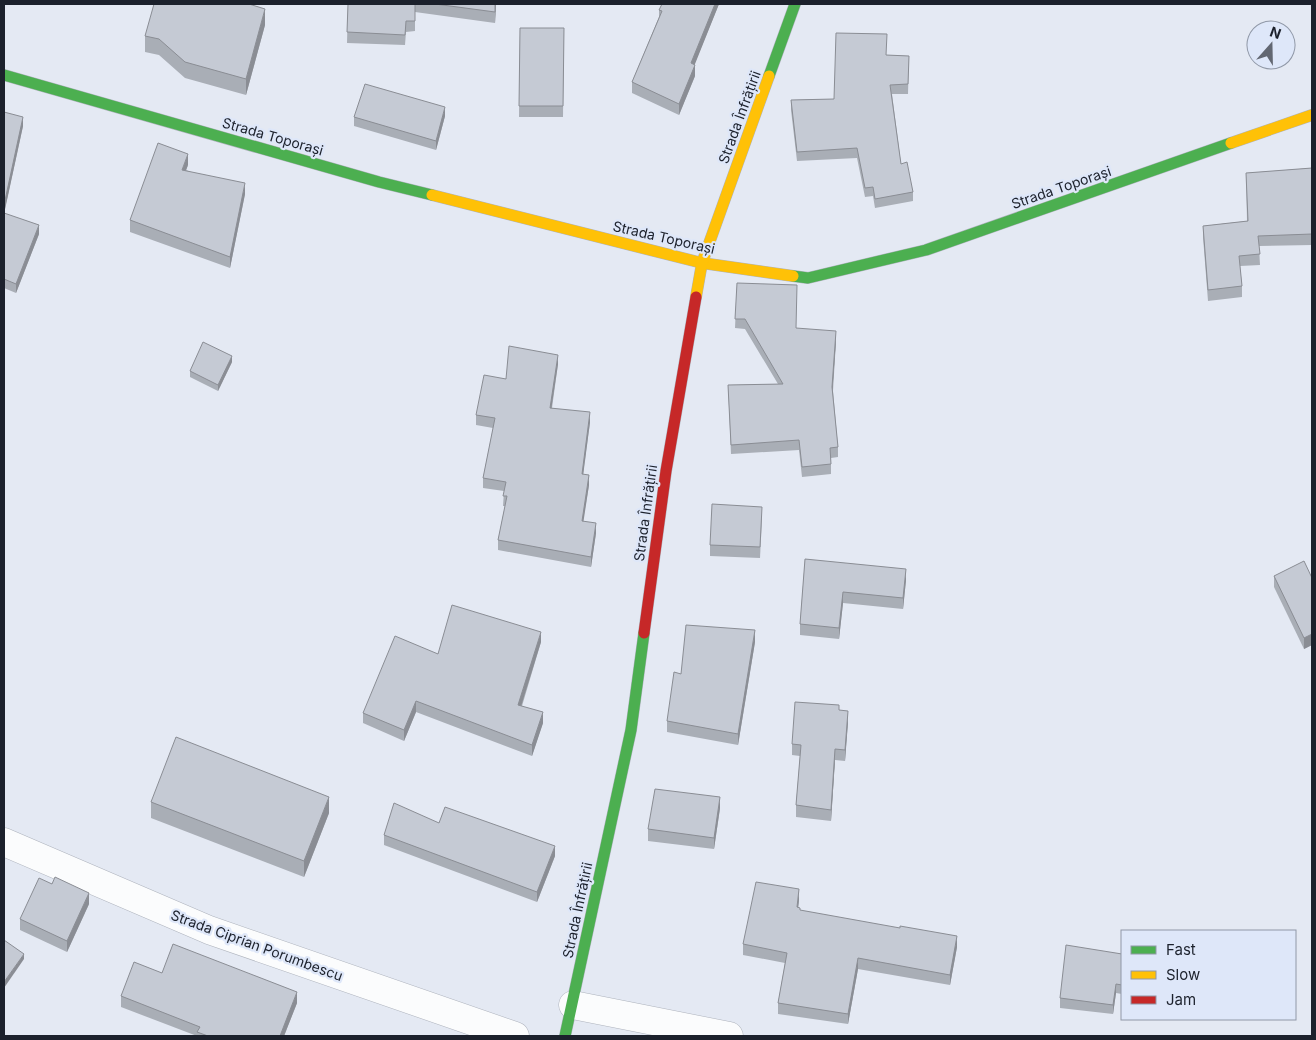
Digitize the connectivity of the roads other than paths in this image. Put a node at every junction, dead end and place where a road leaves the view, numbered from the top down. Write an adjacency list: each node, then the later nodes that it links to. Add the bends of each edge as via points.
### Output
1 (795, 4): 4 (street, Strada Înfrățirii)
2 (4, 75): 4 (street, Strada Toporași, via 380,182)
3 (1312, 115): 4 (street, Strada Toporași, via 926,250 808,278)
4 (702, 263): 6 (street, Strada Înfrățirii, via 666,471 631,730)
5 (4, 842): 7 (street, Strada Ciprian Porumbescu, via 209,930)
6 (573, 1006): 8 (street, Strada Înfrățirii); 9 (street)
7 (515, 1036)
8 (565, 1036)
9 (729, 1036)

